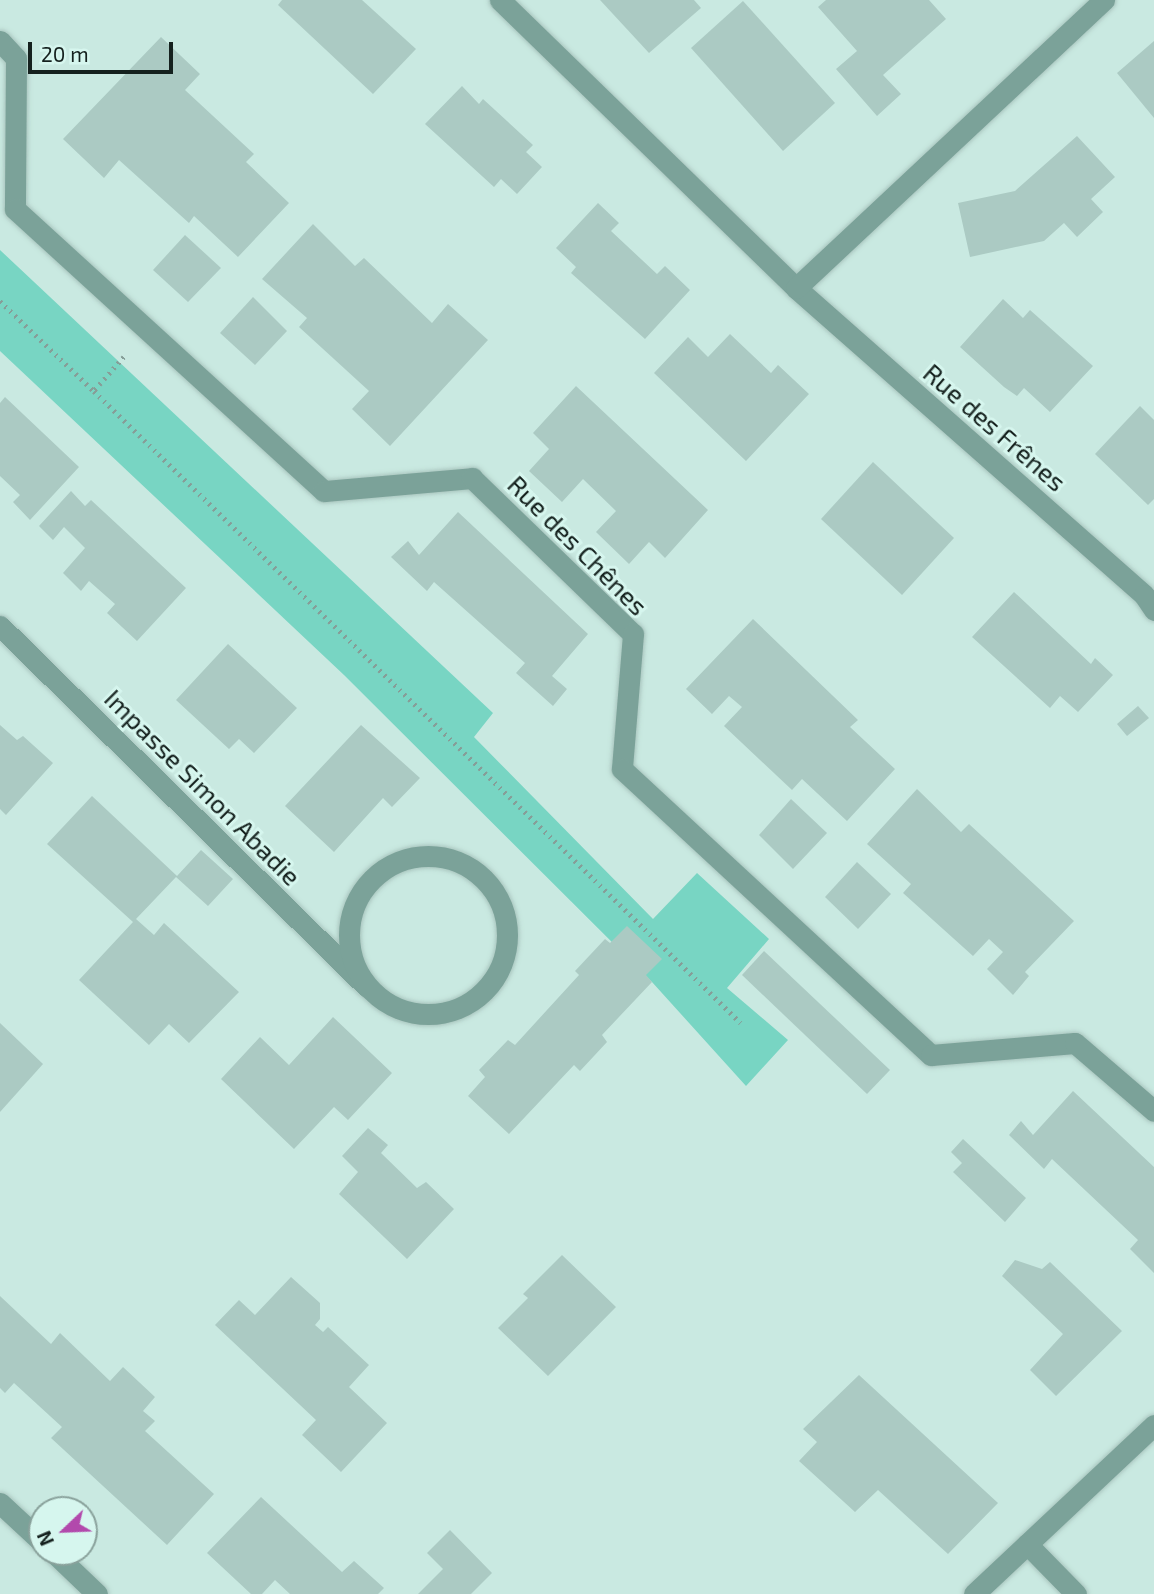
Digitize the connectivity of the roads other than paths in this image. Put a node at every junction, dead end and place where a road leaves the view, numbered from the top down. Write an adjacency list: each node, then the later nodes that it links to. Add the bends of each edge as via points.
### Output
1 (500, 0): 4 (street, Rue des Frênes)
2 (1104, 0): 4 (street)
3 (0, 41): 8 (street, Rue des Chênes, via 16,58 15,209 324,491 472,478 632,634 622,769 931,1055 1075,1043)
4 (796, 288): 5 (street, Rue des Frênes, via 1144,595)
5 (1154, 610)
6 (0, 626): 7 (street, Impasse Simon Abadie)
7 (367, 987): 7 (street, via 388,1005 432,1015 457,1010 481,995 496,976 506,951 506,926 494,892 476,871 446,857 418,856 390,865 368,881 353,905 348,936 353,963)
8 (1154, 1111)
9 (1154, 1425): 12 (street)
10 (0, 1503): 11 (street)
11 (28, 1529)
12 (1027, 1544): 15 (street); 16 (street)
13 (68, 1566): 14 (street)
14 (97, 1594)
15 (974, 1594)
16 (1076, 1594)

